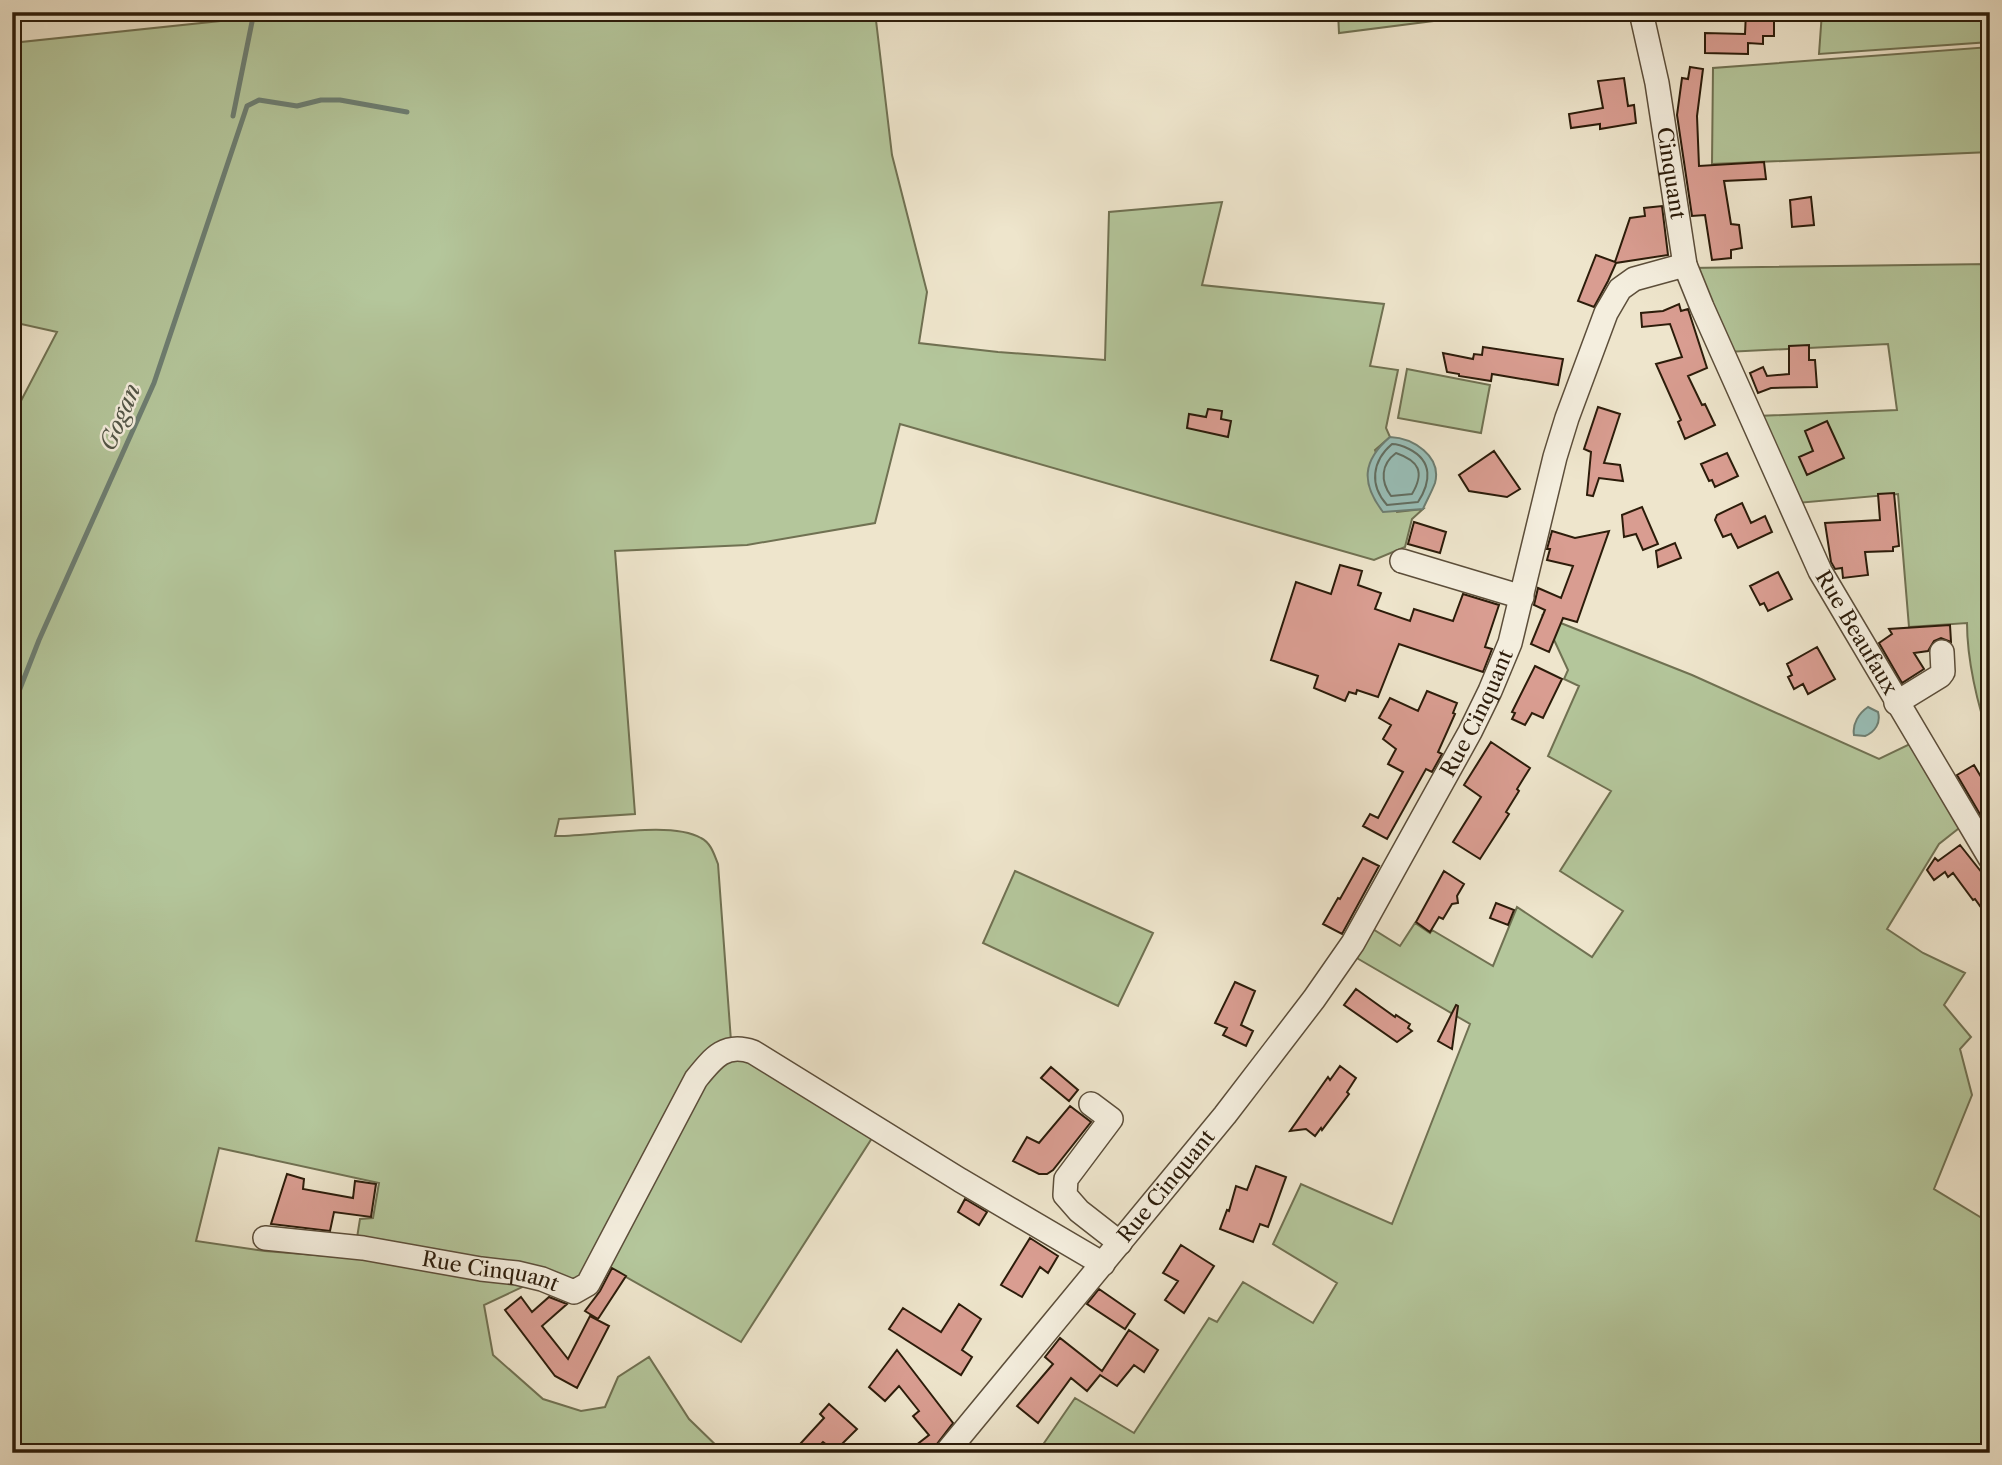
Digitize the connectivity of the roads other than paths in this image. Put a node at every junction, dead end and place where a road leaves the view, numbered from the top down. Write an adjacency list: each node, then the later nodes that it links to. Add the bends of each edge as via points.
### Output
1 (1641, 12): 2 (street, Cinquant, via 1657,83)
2 (1685, 265): 4 (street, Rue Cinquant, via 1634,279 1620,289 1606,313 1567,418); 6 (street, Rue Beaufaux, via 1820,571)
3 (1402, 561): 4 (street)
4 (1522, 597): 10 (street, Rue Cinquant, via 1510,643 1480,712 1353,943 1225,1115)
5 (1942, 652): 6 (street, via 1940,676)
6 (1896, 703): 7 (street, Rue Beaufaux)
7 (1990, 858)
8 (1091, 1104): 10 (street, via 1111,1119 1066,1178 1065,1195)
9 (265, 1238): 11 (street, Rue Cinquant, via 363,1248 517,1273 574,1292 582,1289 696,1079 722,1053 739,1047)
10 (1120, 1243): 11 (street, Rue Cinquant)
11 (1103, 1264): 12 (street, Rue Cinquant)
12 (946, 1453)

